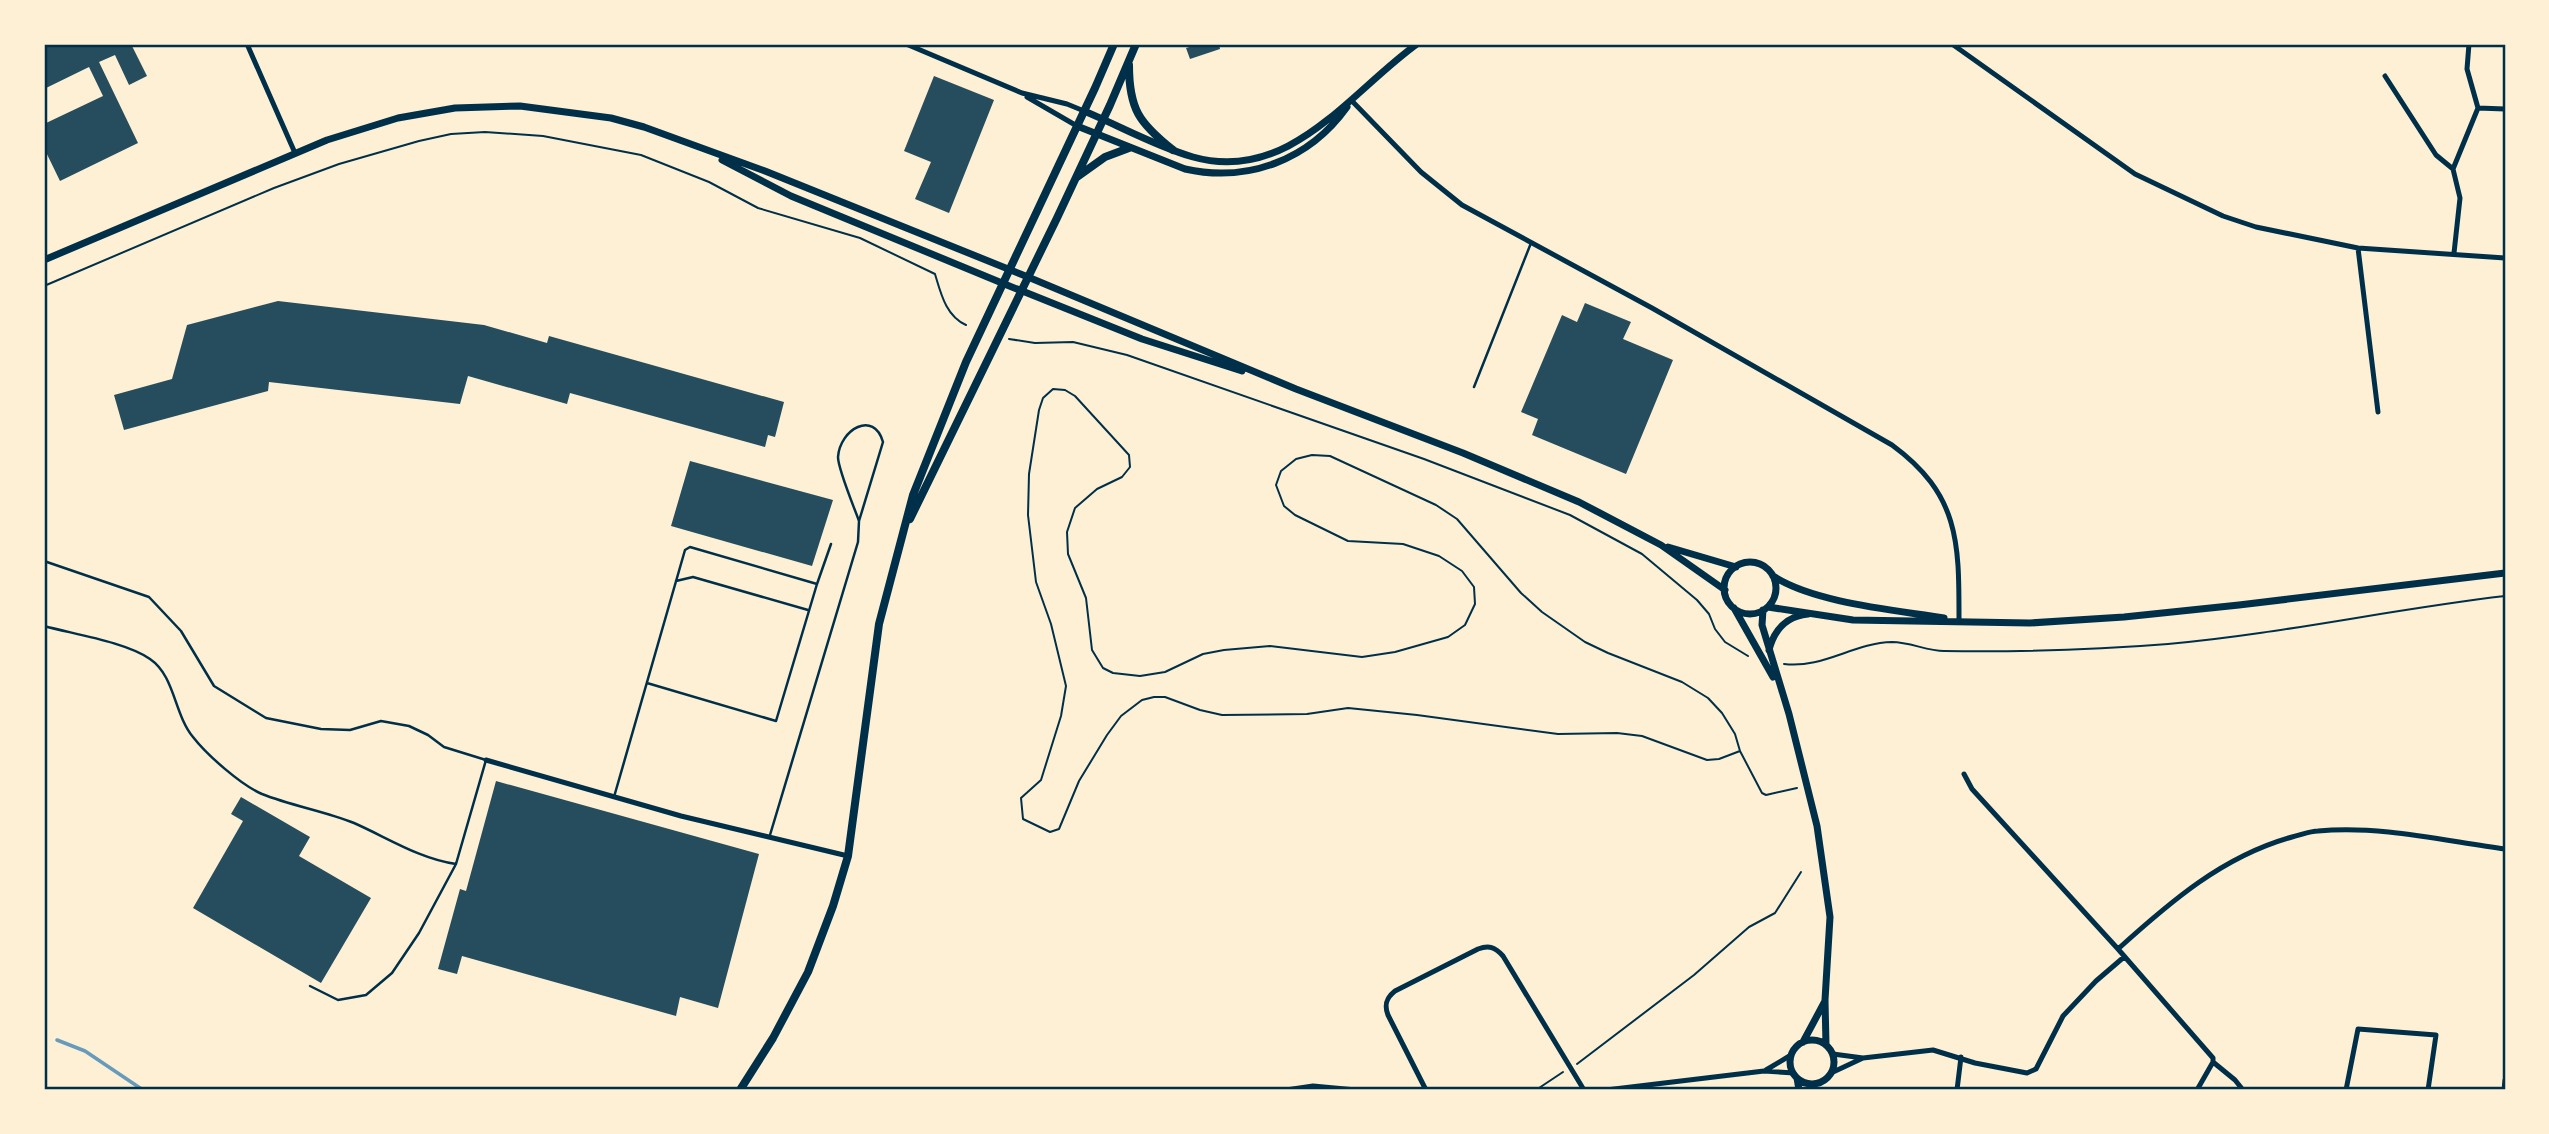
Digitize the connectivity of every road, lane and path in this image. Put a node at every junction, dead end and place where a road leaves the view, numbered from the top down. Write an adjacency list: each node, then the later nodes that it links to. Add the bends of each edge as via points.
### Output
1 (247, 44): 21 (street)
2 (906, 44): 10 (street)
3 (1114, 44): 14 (main road)
4 (1136, 44): 8 (main road)
5 (1417, 44): 11 (street)
6 (1952, 44): 25 (street, via 2134,174 2167,191 2256,227)
7 (2469, 44): 12 (street, via 2467,69)
8 (1129, 62): 15 (main road); 20 (main road, via 1136,112 1148,130)
9 (2385, 76): 22 (street, via 2436,155)
10 (1022, 93): 14 (street); 16 (street)
11 (1352, 101): 19 (street, via 1310,146 1258,170 1201,173); 20 (street, via 1300,141 1271,154 1228,162); 24 (street, via 1421,173 1462,205)
12 (2478, 108): 13 (street); 22 (street)
13 (2505, 109)
14 (1084, 111): 15 (street); 16 (main road)
15 (1103, 119): 17 (main road); 20 (street)
16 (1077, 126): 17 (street); 29 (main road)
17 (1096, 134): 19 (street); 23 (main road)
18 (700, 148): 21 (street, via 611,118 520,106 455,108 398,118); 29 (street); 31 (street, via 791,196)
19 (1129, 148): 23 (main road, via 1105,157)
20 (1173, 150)
21 (295, 153): 28 (street)
22 (2453, 169): 26 (street, via 2460,198)
23 (1075, 178): 30 (main road)
24 (1532, 242): 36 (lane); 55 (street, via 1909,457 1939,493 1951,516 1957,542)
25 (2358, 248): 26 (street); 38 (street)
26 (2454, 253): 27 (street)
27 (2505, 258)
28 (44, 260)
29 (1009, 269): 30 (street); 31 (main road)
30 (1028, 277): 33 (main road); 37 (street)
31 (1002, 284): 33 (street); 40 (main road, via 923,465)
32 (44, 286): 34 (path, via 339,164 451,134 512,132 641,155 758,208 877,245 935,274 946,306)
33 (1021, 291): 37 (street, via 1142,339); 40 (main road)
34 (966, 325)
35 (1008, 339): 58 (path, via 1073,342 1127,355 1570,515 1642,554 1697,600 1725,642)
36 (1474, 387)
37 (1296, 389): 42 (street, via 1579,502)
38 (2378, 412)
39 (859, 521): 39 (lane, via 883,442 881,433 865,425 844,436 838,458); 67 (lane, via 858,542)
40 (903, 534): 69 (main road, via 878,624)
41 (831, 544): 48 (lane)
42 (1661, 545): 44 (street); 49 (street)
43 (44, 561): 63 (lane, via 149,597 181,631 214,686 266,718 321,729 350,730 381,721 409,726 444,747)
44 (1736, 567): 46 (street, via 1757,563); 49 (street, via 1727,577)
45 (2505, 573): 55 (street, via 2124,617 2030,623)
46 (1773, 576): 52 (street, via 1776,589); 55 (street, via 1790,587 1860,604)
47 (676, 581): 48 (lane, via 690,547); 53 (lane, via 692,577); 60 (lane)
48 (817, 584): 53 (lane)
49 (1725, 590): 51 (street)
50 (2505, 596): 59 (path, via 2167,644 1941,651 1897,642 1874,643 1814,664)
51 (1733, 607): 52 (street, via 1744,613); 61 (street)
52 (1766, 608): 54 (street); 57 (street, via 1762,625)
53 (809, 610): 60 (lane, via 775,721)
54 (1816, 613): 55 (street, via 1853,620); 57 (street, via 1790,619 1777,631)
55 (1959, 620)
56 (44, 626): 70 (lane, via 133,650 162,668 193,737 242,782 263,794 349,821 434,861)
57 (1769, 651): 61 (street)
58 (1748, 656)
59 (1780, 663)
60 (647, 683): 66 (lane)
61 (1779, 686): 65 (street)
62 (1740, 751): 62 (path, via 1735,734 1708,698 1682,682 1585,642 1521,593 1457,519 1330,456 1296,459 1281,471 1276,485 1284,506 1348,541 1403,544 1439,556 1462,571 1474,587 1475,604 1465,625 1435,642 1362,657 1270,646 1203,654 1165,672 1140,676 1102,668 1092,650 1086,598 1068,554 1067,532 1075,508 1097,489 1122,477 1130,467 1129,455 1075,396 1053,390 1043,398 1029,474 1028,515 1036,582 1066,686 1041,780 1021,797 1023,819 1032,824 1050,832 1059,829 1079,781 1107,735 1121,716 1154,697 1222,715 1348,709 1558,734 1617,733 1642,736 1707,760); 65 (path, via 1762,793)
63 (486, 760): 66 (street); 70 (lane)
64 (1964, 774): 72 (street, via 1972,789)
65 (1808, 791): 75 (street, via 1830,917)
66 (614, 797): 67 (street)
67 (769, 838): 69 (street)
68 (2505, 849): 72 (street, via 2376,832 2317,831 2234,859 2194,884)
69 (848, 856): 89 (main road, via 808,972)
70 (456, 864): 74 (lane, via 392,973 366,995 338,1000)
71 (1801, 872): 83 (path, via 1774,913 1749,927)
72 (2118, 950): 73 (street)
73 (2124, 957): 80 (street, via 2063,1016 2036,1069 2027,1073); 82 (street)
74 (310, 986)
75 (1825, 1000): 76 (street); 77 (street)
76 (1803, 1042): 77 (street, via 1815,1040); 79 (street)
77 (1826, 1045): 78 (street)
78 (1833, 1054): 81 (street); 85 (street)
79 (1791, 1055): 84 (street); 86 (street)
80 (1961, 1057): 81 (street, via 1933,1049); 98 (street)
81 (1863, 1058): 85 (street)
82 (2213, 1062): 99 (street); 100 (street)
83 (1571, 1068): 92 (street, via 1503,956 1494,947 1484,947 1395,991 1387,1000 1388,1015); 93 (path, via 1539,1088); 94 (street)
84 (1764, 1072): 86 (street); 95 (street)
85 (1831, 1073): 88 (street)
86 (1796, 1075): 88 (street, via 1808,1083); 96 (street)
87 (2505, 1080): 103 (street)
88 (1821, 1082): 97 (street)
89 (740, 1090)
90 (1286, 1090): 91 (street, via 1313,1086)
91 (1356, 1090)
92 (1426, 1090)
93 (1527, 1090)
94 (1584, 1090)
95 (1606, 1090)
96 (1799, 1090)
97 (1816, 1090)
98 (1957, 1090)
99 (2197, 1090)
100 (2243, 1090)
101 (2346, 1090): 102 (street, via 2358,1029 2436,1035)
102 (2428, 1090)
103 (2504, 1090)

